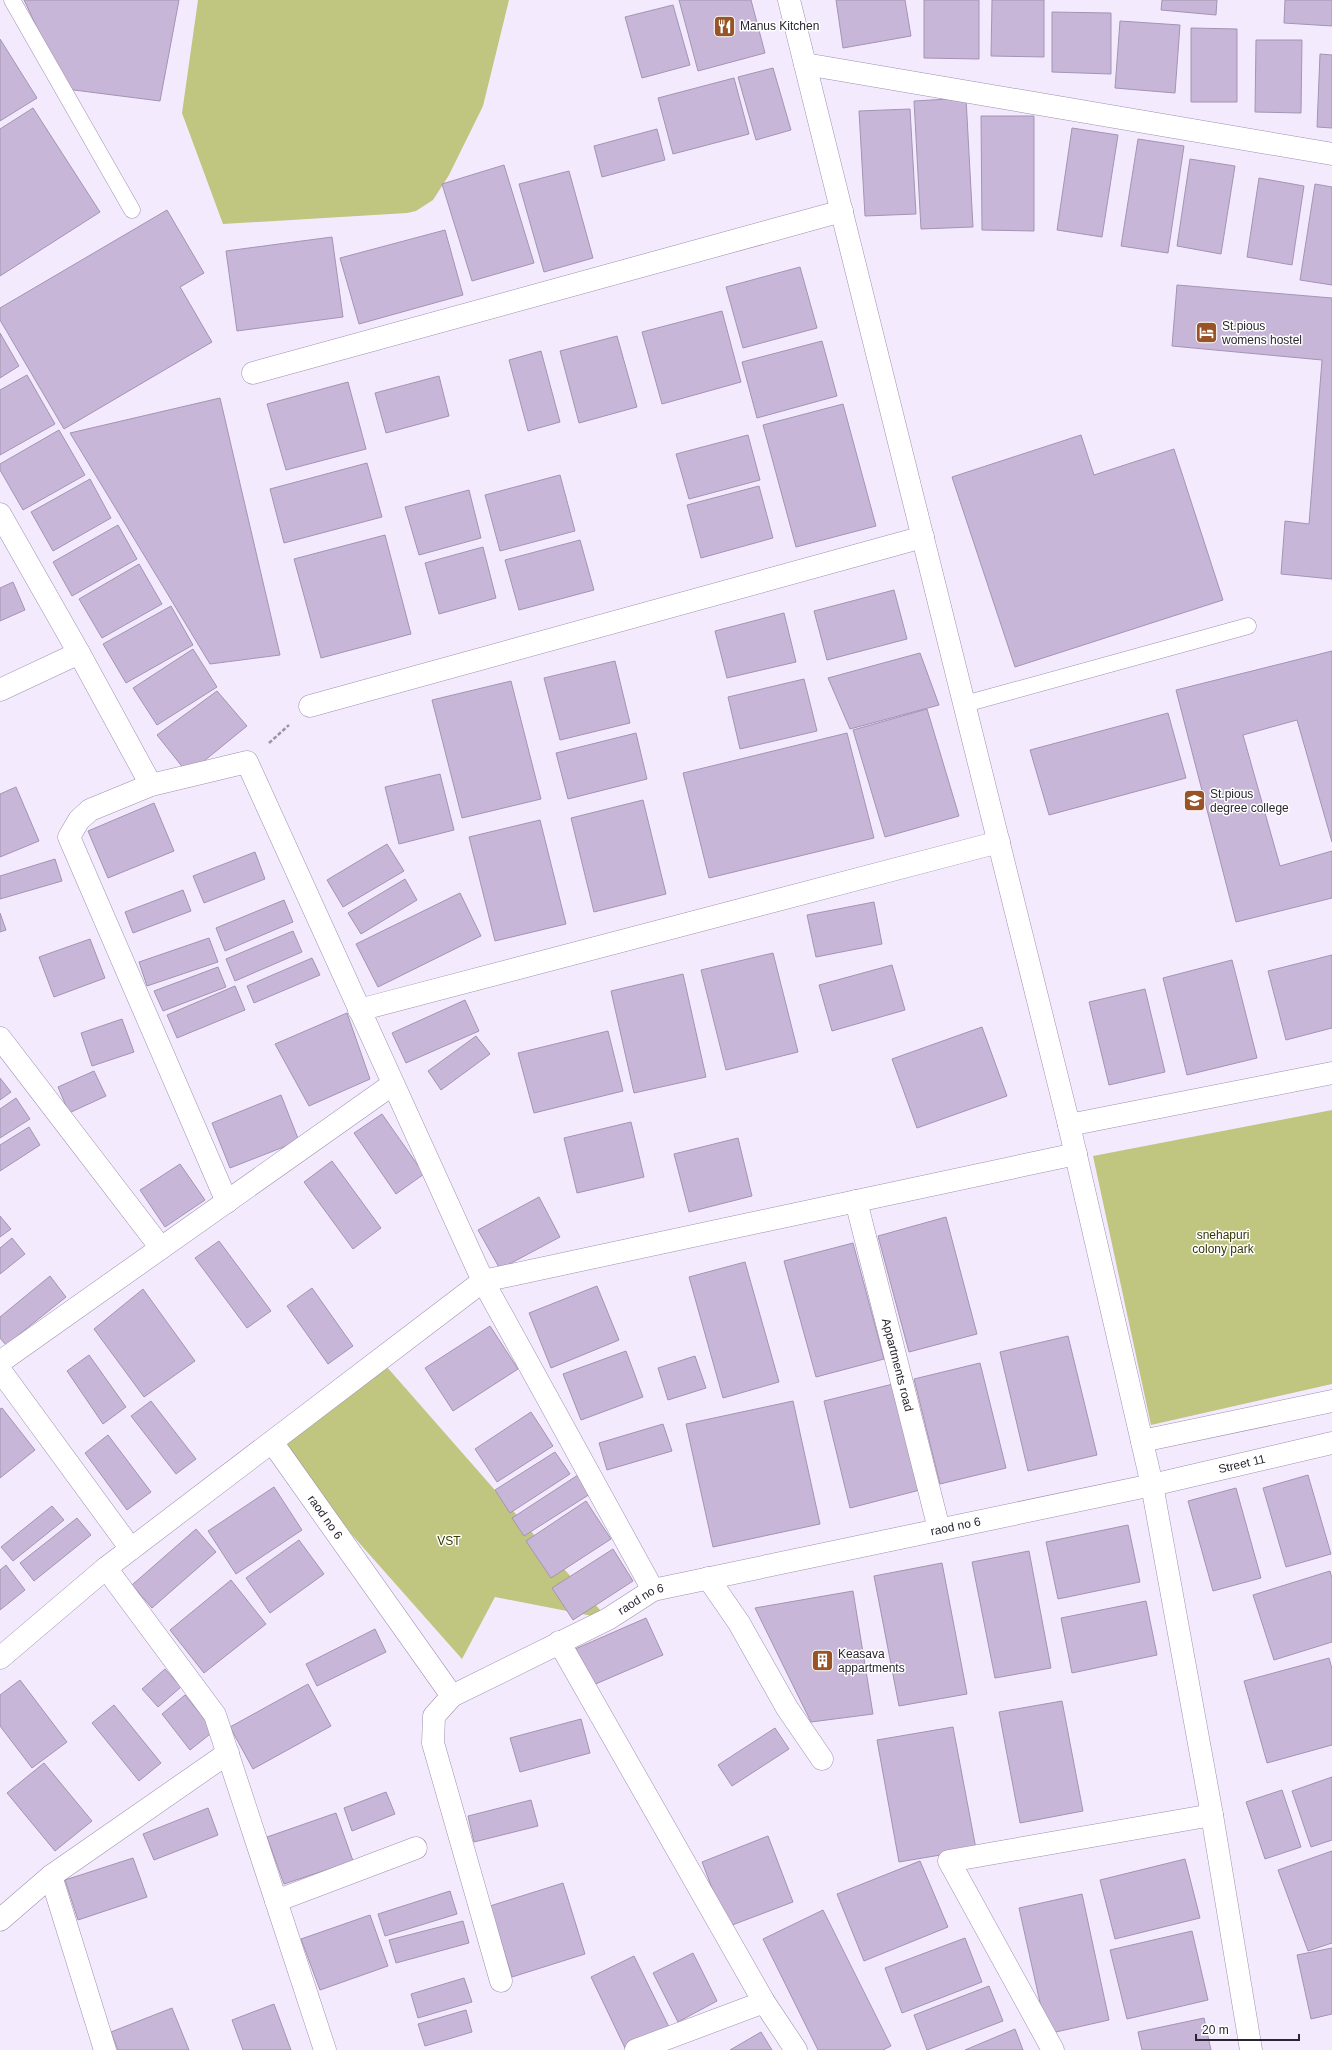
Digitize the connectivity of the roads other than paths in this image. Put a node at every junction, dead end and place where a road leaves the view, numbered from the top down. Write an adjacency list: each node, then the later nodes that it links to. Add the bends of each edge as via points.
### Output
1 (12, 0): 5 (lane)
2 (789, 0): 3 (street)
3 (805, 64): 4 (street); 6 (street)
4 (1332, 154)
5 (132, 210)
6 (842, 211): 7 (street); 9 (street)
7 (253, 373)
8 (0, 514): 11 (street)
9 (923, 537): 13 (street); 14 (street)
10 (1248, 626): 13 (lane)
11 (79, 653): 12 (street); 15 (street)
12 (0, 690)
13 (965, 704): 16 (street)
14 (310, 706)
15 (151, 785): 17 (street, via 247,762); 24 (street, via 90,810 79,820 69,837)
16 (999, 842): 17 (street); 21 (street)
17 (359, 1010): 20 (street)
18 (0, 1038): 25 (street)
19 (1332, 1073): 21 (street)
20 (393, 1084): 24 (street); 26 (street)
21 (1069, 1125): 22 (street)
22 (1076, 1154): 23 (street); 30 (street)
23 (856, 1201): 26 (street); 34 (street, Appartments road)
24 (227, 1202): 25 (street)
25 (161, 1248): 27 (street)
26 (483, 1281): 31 (street); 38 (street)
27 (0, 1362)
28 (0, 1370): 35 (street)
29 (1332, 1401): 30 (street)
30 (1142, 1441): 33 (street)
31 (272, 1442): 35 (street); 41 (street, raod no 6)
32 (1332, 1443): 33 (street, Street 11)
33 (1152, 1485): 34 (street, raod no 6); 44 (street)
34 (939, 1529): 37 (street, raod no 6)
35 (131, 1549): 36 (street)
36 (106, 1568): 40 (street); 42 (street, via 215,1715)
37 (708, 1578): 38 (street, raod no 6); 43 (street, via 739,1623 787,1708)
38 (653, 1590): 39 (street, raod no 6, via 608,1619)
39 (559, 1642): 41 (street, raod no 6); 50 (street)
40 (0, 1658)
41 (452, 1696): 49 (street, via 434,1716 433,1743)
42 (228, 1753): 46 (street); 47 (street)
43 (822, 1759)
44 (1212, 1815): 55 (street, via 949,1861); 56 (street)
45 (416, 1848): 47 (street)
46 (51, 1876): 48 (street); 51 (street)
47 (276, 1901): 52 (street)
48 (0, 1920)
49 (501, 1981)
50 (764, 2002): 53 (street); 54 (street)
51 (105, 2050)
52 (325, 2050)
53 (636, 2050)
54 (796, 2050)
55 (1053, 2050)
56 (1251, 2050)

